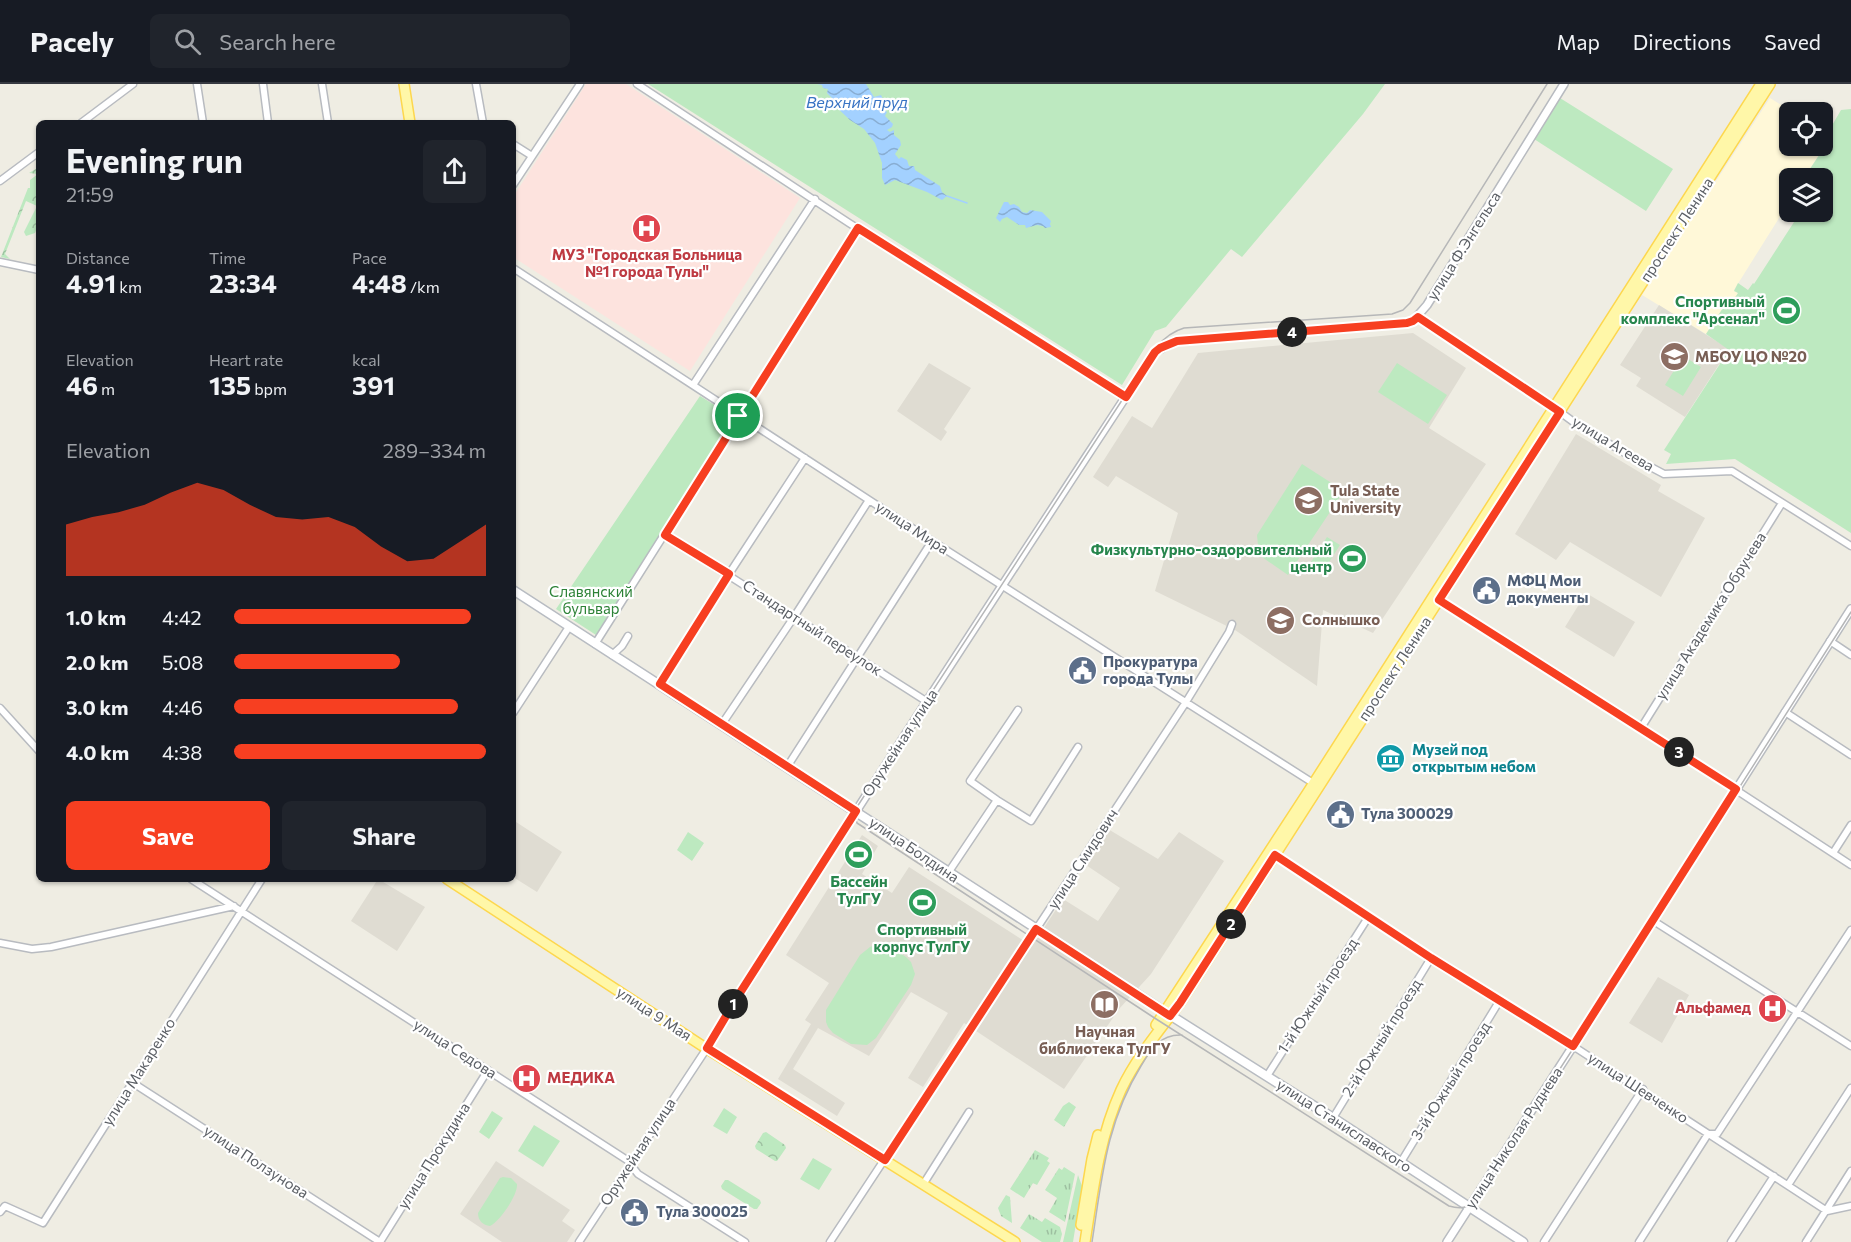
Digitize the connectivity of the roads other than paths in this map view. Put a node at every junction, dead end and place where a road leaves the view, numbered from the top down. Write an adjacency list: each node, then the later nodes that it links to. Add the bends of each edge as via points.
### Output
1 (133, 84): 12 (street)
2 (197, 84): 13 (street)
3 (263, 84): 14 (street)
4 (322, 84): 15 (street)
5 (404, 84): 16 (main road)
6 (477, 84): 17 (street)
7 (580, 84): 20 (street)
8 (637, 84): 23 (street)
9 (1564, 84): 28 (street, улица Ф.Энгельса)
10 (1761, 84): 31 (main road, проспект Ленина)
11 (1770, 84): 31 (main road, проспект Ленина)
12 (85, 120)
13 (203, 120)
14 (268, 120)
15 (328, 120)
16 (410, 120)
17 (483, 120)
18 (516, 146): 20 (street)
19 (36, 154): 22 (street)
20 (531, 156): 21 (street)
21 (516, 180)
22 (0, 181)
23 (815, 199): 24 (street); 29 (street)
24 (858, 228): 30 (street); 32 (street)
25 (0, 262): 26 (street)
26 (36, 269)
27 (516, 270): 29 (street, улица Мира)
28 (1418, 317): 30 (street, улица Ф.Энгельса, via 1407,323 1177,341 1155,352); 31 (street, улица Агеева)
29 (693, 386): 32 (street, улица Мира)
30 (1126, 397): 40 (street, Оружейная улица)
31 (1557, 409): 35 (street, улица Агеева, via 1664,474 1732,471); 42 (main road, проспект Ленина)
32 (738, 416): 33 (street, улица Мира); 36 (street)
33 (805, 458): 34 (street, улица Мира); 39 (street)
34 (869, 500): 37 (street, улица Мира); 44 (street)
35 (1782, 504): 38 (street, улица Агеева); 61 (street, улица Академика Обручева)
36 (665, 535): 39 (street, Стандартный переулок); 49 (street)
37 (932, 541): 40 (street, улица Мира); 52 (street)
38 (1851, 546)
39 (729, 574): 44 (street, Стандартный переулок); 53 (street)
40 (1003, 585): 54 (street, Оружейная улица); 55 (street, улица Мира)
41 (516, 592): 46 (main road, улица Болдина)
42 (1436, 598): 61 (street); 66 (main road, проспект Ленина)
43 (1851, 609): 48 (street, улица Николая Руднева)
44 (794, 617): 52 (street, Стандартный переулок); 60 (street)
45 (1232, 624): 55 (street, улица Смидович)
46 (569, 627): 49 (main road, улица Болдина); 57 (street)
47 (628, 636): 50 (street)
48 (1830, 641): 51 (street); 59 (street, улица Николая Руднева)
49 (595, 644): 50 (main road, улица Болдина)
50 (612, 655): 53 (main road, улица Болдина)
51 (1851, 655)
52 (858, 657): 54 (street, Стандартный переулок); 65 (street)
53 (660, 684): 60 (main road, улица Болдина)
54 (928, 702): 69 (street, Оружейная улица)
55 (1186, 702): 66 (street, улица Мира); 82 (street, улица Смидович)
56 (0, 708): 63 (street)
57 (516, 708)
58 (1018, 710): 68 (street, via 970,781)
59 (1785, 712): 64 (street); 67 (street, улица Николая Руднева)
60 (722, 724): 65 (main road, улица Болдина)
61 (1641, 728): 67 (street)
62 (1078, 747): 68 (street, via 1031,821)
63 (36, 748)
64 (1851, 755)
65 (787, 767): 69 (main road, улица Болдина)
66 (1316, 786): 72 (main road, проспект Ленина); 88 (main road, проспект Ленина)
67 (1736, 789): 71 (street); 81 (street, улица Николая Руднева)
68 (997, 800): 74 (street)
69 (856, 811): 74 (main road, улица Болдина); 91 (street, Оружейная улица)
70 (1851, 825): 71 (street)
71 (1833, 853): 73 (street)
72 (1275, 855): 80 (street, улица Шевченко); 88 (main road, проспект Ленина, via 1187,993)
73 (1851, 865)
74 (948, 873): 82 (main road, улица Болдина)
75 (196, 882): 78 (street, улица Седова)
76 (260, 882): 79 (street, улица Макаренко)
77 (452, 882): 91 (main road, улица 9 Мая)
78 (234, 905): 79 (street, улица Седова); 84 (street, via 51,947 32,949)
79 (242, 910): 92 (street, улица Седова); 94 (street, улица Макаренко)
80 (1369, 916): 85 (street, улица Шевченко); 93 (street, 1-й Южный проезд)
81 (1652, 920): 87 (street); 89 (street, улица Николая Руднева)
82 (1036, 929): 88 (main road, улица Болдина); 100 (street, улица Смидович)
83 (1851, 930): 87 (street)
84 (0, 944)
85 (1431, 958): 86 (street, улица Шевченко); 98 (street, 2-й Южный проезд)
86 (1500, 1000): 89 (street, улица Шевченко); 101 (street, 3-й Южный проезд)
87 (1796, 1012): 90 (street); 99 (street, via 1717,1134)
88 (1168, 1014): 93 (main road, улица Станиславского); 116 (main road, проспект Ленина, via 1132,1060 1116,1089 1097,1141); 117 (main road, проспект Ленина, via 1136,1063 1111,1115)
89 (1573, 1046): 96 (street, улица Шевченко); 108 (street, улица Николая Руднева)
90 (1851, 1046)
91 (707, 1048): 100 (main road, улица 9 Мая); 102 (street, Оружейная улица)
92 (488, 1070): 102 (street, улица Седова); 111 (street, улица Прокудина)
93 (1267, 1076): 98 (main road, улица Станиславского)
94 (133, 1083): 110 (street, улица Макаренко, via 43,1223 5,1206); 111 (street, улица Ползунова)
95 (1851, 1088): 106 (street)
96 (1642, 1089): 99 (street, улица Шевченко); 120 (street)
97 (969, 1112): 105 (street)
98 (1333, 1118): 101 (main road, улица Станиславского)
99 (1708, 1134): 104 (street, улица Шевченко); 121 (street)
100 (885, 1160): 105 (main road, улица 9 Мая); 114 (street, улица Смидович)
101 (1401, 1162): 108 (main road, улица Станиславского)
102 (630, 1164): 112 (street, Оружейная улица); 113 (street, улица Седова, via 638,1174)
103 (1851, 1171): 109 (street)
104 (1774, 1176): 106 (street, улица Шевченко); 122 (street)
105 (924, 1183): 115 (main road, улица 9 Мая)
106 (1788, 1185): 109 (street, улица Шевченко)
107 (1851, 1206): 109 (street)
108 (1469, 1207): 118 (street, улица Николая Руднева); 119 (main road, улица Станиславского)
109 (1827, 1211): 123 (street)
110 (0, 1212)
111 (380, 1242)
112 (579, 1242)
113 (745, 1242)
114 (830, 1242)
115 (1015, 1242)
116 (1079, 1242)
117 (1085, 1242)
118 (1447, 1242)
119 (1523, 1242)
120 (1544, 1242)
121 (1639, 1242)
122 (1731, 1242)
123 (1806, 1242)

